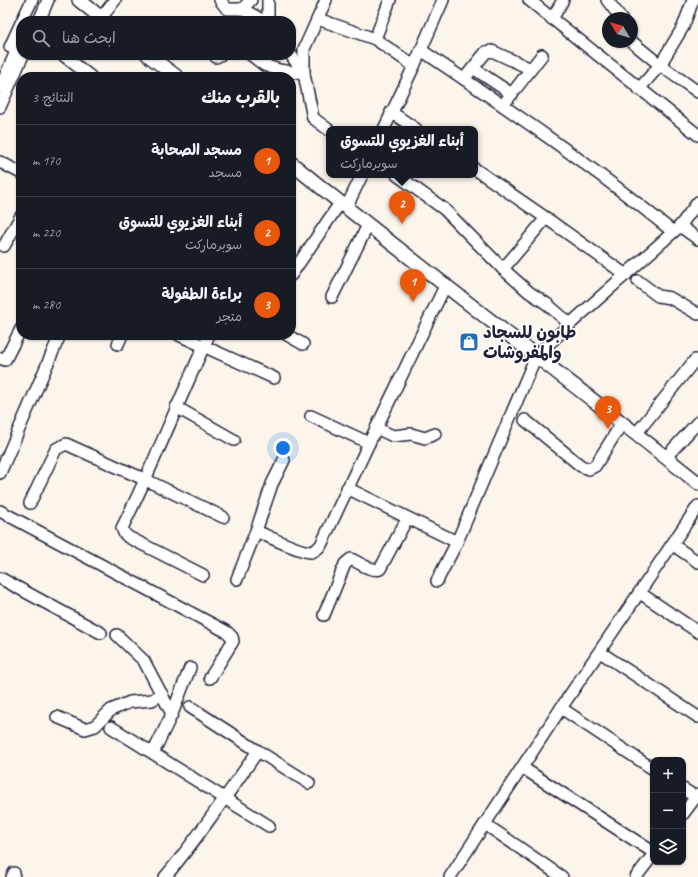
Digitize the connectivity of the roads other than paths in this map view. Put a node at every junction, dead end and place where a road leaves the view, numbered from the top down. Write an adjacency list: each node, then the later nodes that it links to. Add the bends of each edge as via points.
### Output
1 (32, 0): 18 (street)
2 (38, 0): 19 (street)
3 (48, 0): 20 (street)
4 (79, 0): 21 (main road)
5 (115, 0): 22 (street)
6 (220, 0): 16 (street, via 227,9)
7 (251, 0): 16 (street)
8 (268, 0): 24 (street)
9 (326, 0): 25 (street)
10 (390, 0): 28 (street)
11 (443, 0): 30 (street)
12 (529, 0): 26 (street)
13 (563, 0): 26 (street)
14 (607, 0): 17 (street)
15 (693, 0): 38 (street, via 683,27)
16 (242, 9): 23 (street)
17 (616, 12)
18 (25, 16)
19 (31, 16)
20 (41, 16)
21 (99, 16)
22 (105, 16)
23 (255, 16)
24 (268, 16)
25 (318, 19): 28 (street); 47 (street, via 304,48)
26 (552, 19): 50 (street)
27 (16, 35): 42 (street)
28 (376, 39): 39 (street)
29 (638, 47): 38 (street)
30 (421, 50): 39 (street); 48 (street)
31 (16, 51): 49 (street)
32 (542, 55): 41 (street)
33 (21, 60): 54 (street)
34 (69, 60): 43 (street)
35 (154, 60): 44 (main road)
36 (257, 60): 45 (street, via 264,66)
37 (294, 60): 47 (street)
38 (660, 65): 50 (street); 51 (street)
39 (414, 66): 55 (street)
40 (473, 68): 41 (street, via 486,52 492,51); 48 (street); 52 (street)
41 (531, 69): 52 (street)
42 (0, 70)
43 (85, 72)
44 (169, 72)
45 (292, 72)
46 (296, 73): 47 (street)
47 (304, 74): 58 (street, via 314,118)
48 (464, 79): 53 (street)
49 (0, 88)
50 (639, 89): 59 (street)
51 (698, 92)
52 (512, 94): 53 (street)
53 (503, 105): 71 (street)
54 (0, 107)
55 (391, 112): 56 (street); 57 (street)
56 (385, 126)
57 (412, 126)
58 (326, 128)
59 (698, 135)
60 (0, 162): 62 (street)
61 (296, 167): 67 (main road)
62 (16, 170)
63 (478, 172): 68 (street)
64 (360, 178): 67 (street)
65 (401, 178): 75 (street, via 444,209)
66 (698, 202): 71 (street)
67 (343, 205): 70 (main road); 74 (street)
68 (546, 218): 75 (street); 76 (street)
69 (16, 225): 73 (street)
70 (368, 225): 78 (main road); 79 (street)
71 (677, 229): 72 (street); 76 (street)
72 (698, 239)
73 (4, 246)
74 (296, 268)
75 (503, 269): 81 (street)
76 (626, 275): 81 (street)
77 (638, 281): 80 (street, via 658,296 670,298)
78 (446, 284): 89 (main road); 98 (street)
79 (332, 297)
80 (698, 314)
81 (570, 324): 89 (street)
82 (16, 339): 90 (street, via 5,360)
83 (58, 340): 105 (street)
84 (190, 340): 88 (street)
85 (207, 340): 88 (street)
86 (296, 340): 87 (street)
87 (303, 344)
88 (204, 346): 92 (street); 93 (street)
89 (536, 356): 97 (main road); 115 (street)
90 (0, 358)
91 (695, 360): 100 (street)
92 (274, 378)
93 (176, 407): 101 (street); 106 (street)
94 (311, 416): 102 (street)
95 (525, 420): 97 (street, via 581,466 589,469 595,466)
96 (698, 422): 103 (street)
97 (622, 423): 100 (main road)
98 (376, 428): 99 (street, via 393,436 411,434 425,438); 102 (street)
99 (435, 434)
100 (636, 434): 103 (main road)
101 (234, 440)
102 (369, 443): 108 (street)
103 (666, 457): 107 (main road)
104 (284, 460): 114 (street, via 272,484)
105 (0, 473)
106 (146, 480): 109 (street, via 66,444 56,449); 112 (street); 118 (street, via 122,528 124,533)
107 (698, 483)
108 (347, 488): 113 (street); 114 (street, via 317,550 300,550)
109 (30, 503)
110 (698, 506): 116 (street)
111 (0, 511): 129 (street, via 227,632 233,641)
112 (223, 517)
113 (407, 518): 115 (street); 123 (street, via 380,569 371,569 351,559 345,564)
114 (256, 531): 120 (street)
115 (457, 542): 121 (street)
116 (673, 545): 117 (street); 122 (street)
117 (698, 562)
118 (203, 575)
119 (0, 578): 125 (street)
120 (237, 579)
121 (437, 581)
122 (640, 594): 124 (street); 127 (street)
123 (324, 615)
124 (698, 632)
125 (101, 633)
126 (117, 635): 130 (street, via 144,661)
127 (600, 652): 132 (street); 135 (street)
128 (190, 668): 133 (street)
129 (210, 678)
130 (162, 694): 133 (street); 134 (street, via 152,700 130,702 111,710 95,726 85,729)
131 (190, 707): 137 (street)
132 (561, 708): 139 (street); 140 (street)
133 (172, 714): 138 (street)
134 (57, 717)
135 (698, 717)
136 (111, 727): 138 (street)
137 (258, 751): 141 (street); 144 (street)
138 (153, 753): 144 (street)
139 (650, 767)
140 (522, 768): 146 (street); 148 (street)
141 (309, 783)
142 (686, 790): 143 (street)
143 (697, 796): 145 (street)
144 (224, 798): 147 (street); 150 (street)
145 (686, 810)
146 (485, 824): 151 (street); 152 (street)
147 (269, 826)
148 (650, 851)
149 (650, 857): 153 (street)
150 (165, 877)
151 (450, 877)
152 (562, 877)
153 (636, 877)

